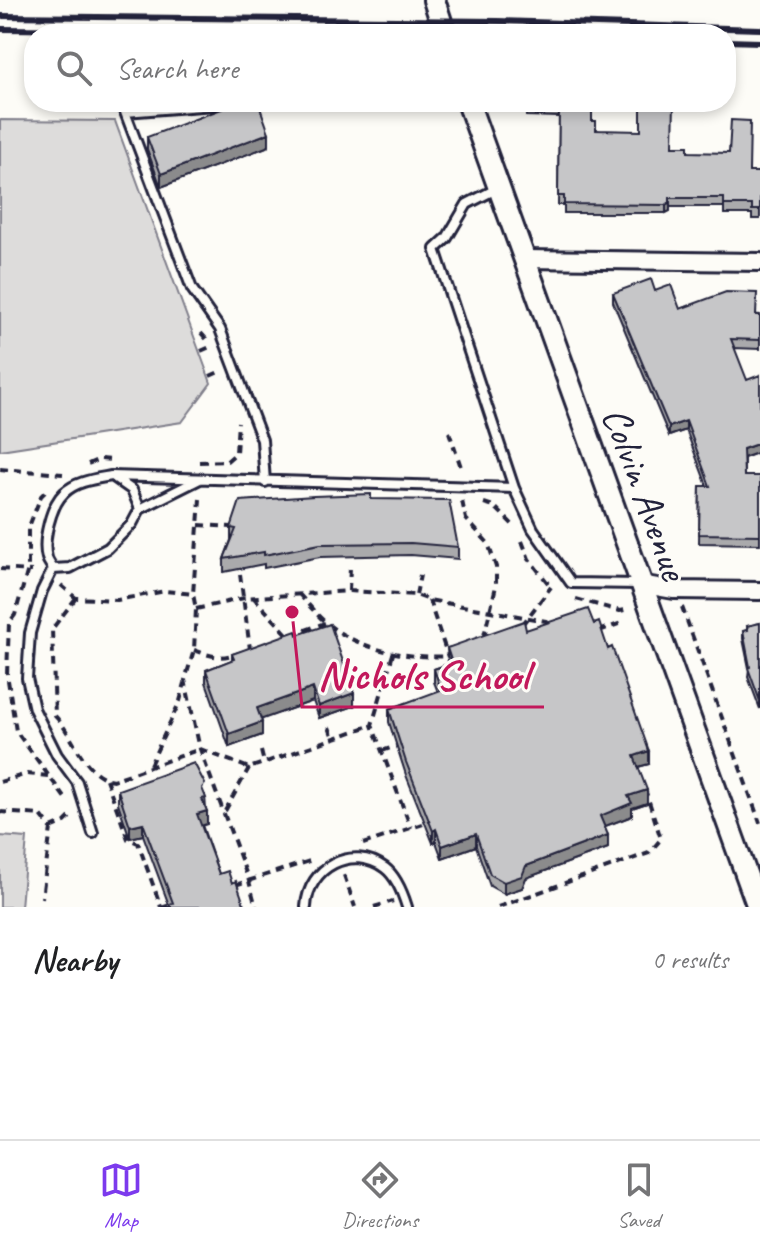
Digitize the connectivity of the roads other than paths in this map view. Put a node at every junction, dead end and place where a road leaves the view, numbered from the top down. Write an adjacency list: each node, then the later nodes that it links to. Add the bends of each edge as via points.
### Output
1 (434, 0): 2 (street)
2 (442, 24)
3 (125, 112): 10 (lane, via 192,289 220,329 262,440)
4 (472, 112): 5 (street, Colvin Avenue)
5 (499, 187): 6 (street, Colvin Avenue); 11 (lane, via 467,204 435,249)
6 (524, 259): 7 (street); 14 (street, Colvin Avenue)
7 (760, 262)
8 (111, 476): 9 (lane); 12 (lane, via 129,486); 13 (lane, via 72,486 56,502 46,539 46,557)
9 (201, 478): 10 (lane); 12 (lane)
10 (265, 482): 11 (lane)
11 (514, 488): 14 (lane, via 533,529 571,583)
12 (140, 509): 13 (lane, via 108,548 70,568)
13 (53, 569): 16 (lane, via 30,633 27,678 34,709 77,782)
14 (640, 584): 15 (street, via 674,590); 19 (street, Colvin Avenue)
15 (760, 591)
16 (93, 833)
17 (306, 907): 18 (lane, via 310,886 322,870 358,858 386,869)
18 (407, 907)
19 (758, 907)

